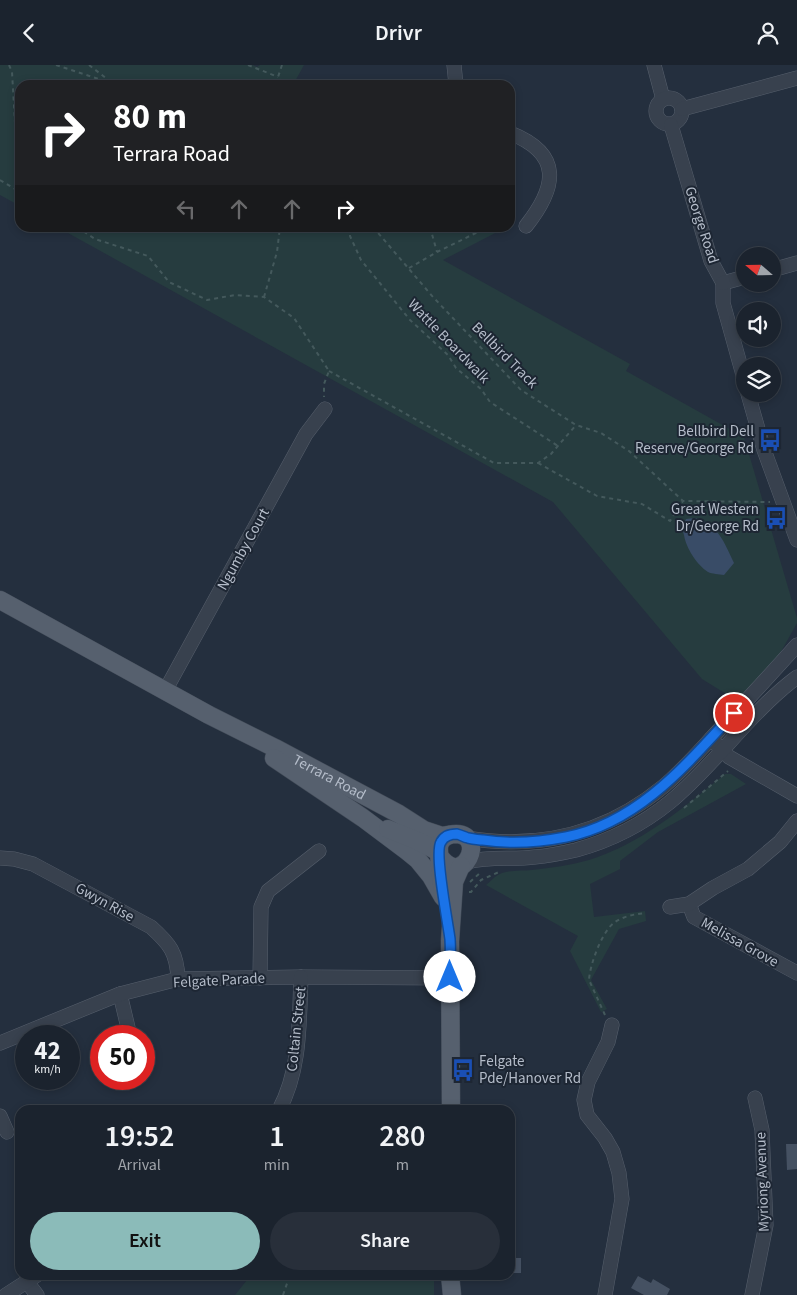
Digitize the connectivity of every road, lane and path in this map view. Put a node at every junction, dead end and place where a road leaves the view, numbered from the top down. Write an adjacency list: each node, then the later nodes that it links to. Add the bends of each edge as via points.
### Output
1 (9, 65): 15 (path)
2 (56, 65): 10 (path)
3 (89, 65): 11 (path)
4 (248, 65): 8 (path)
5 (282, 65): 8 (path)
6 (454, 65): 13 (street)
7 (654, 65): 14 (street)
8 (278, 77): 12 (path)
9 (797, 78): 16 (street)
10 (103, 80)
11 (110, 80)
12 (281, 80)
13 (456, 80)
14 (663, 99): 16 (street, via 676,100); 18 (street, via 657,105 657,117)
15 (14, 100): 17 (path)
16 (682, 109): 18 (street, via 681,118)
17 (15, 118)
18 (671, 125): 34 (street, George Road, via 711,261)
19 (515, 136): 22 (street, via 532,144 542,154 549,169 548,188 538,211)
20 (0, 179): 21 (path)
21 (15, 188)
22 (526, 226)
23 (84, 232): 35 (path, via 95,239 148,255 169,282 207,300 235,295)
24 (279, 232): 35 (path)
25 (350, 232): 41 (path, Wattle Boardwalk, via 362,260 410,320 448,355 456,368 481,389 490,402)
26 (377, 232): 32 (path, Bellbird Track)
27 (431, 232): 29 (path)
28 (478, 232): 29 (path)
29 (437, 252): 32 (path)
30 (797, 263): 31 (street)
31 (781, 267)
32 (409, 268): 40 (path, Bellbird Track, via 521,390)
33 (736, 279): 34 (street)
34 (723, 283): 36 (street, George Road, via 723,303)
35 (264, 297): 37 (path, via 294,318)
36 (738, 357)
37 (329, 371): 39 (path, via 324,384); 42 (path, via 494,463)
38 (750, 402): 44 (street)
39 (325, 409): 51 (street, Ngumby Court, via 306,434)
40 (576, 425): 41 (path); 43 (path, Bellbird Track, via 601,433 629,451)
41 (558, 446): 42 (path)
42 (538, 463): 43 (path, via 597,496 642,504 670,521)
43 (683, 501): 44 (path)
44 (783, 502): 45 (street)
45 (797, 540)
46 (0, 600): 51 (main road, Terrara Road)
47 (797, 645): 49 (street, Terrara Road)
48 (797, 658): 49 (street, Terrara Road)
49 (769, 676): 53 (street, Terrara Road)
50 (797, 677): 54 (street, via 775,694)
51 (165, 691): 52 (main road, Terrara Road)
52 (210, 715): 56 (main road, Terrara Road); 58 (main road, Terrara Road, via 424,830)
53 (711, 738): 54 (street); 58 (street, Terrara Road, via 646,800 588,830 532,841 485,841)
54 (721, 751): 55 (street); 62 (street, via 671,801 613,836 556,854 477,859)
55 (797, 796)
56 (363, 818): 60 (main road, Terrara Road, via 418,841); 63 (main road, Terrara Road, via 418,860)
57 (797, 821): 64 (street, Melissa Grove, via 780,842 748,869)
58 (457, 836): 60 (main road, via 441,842); 62 (main road, via 471,847 472,853)
59 (319, 851): 71 (street, via 268,891 261,907)
60 (439, 854): 62 (main road, via 449,866); 63 (main road)
61 (0, 858): 72 (street, Gwyn Rise, via 33,864 151,927 174,951)
62 (464, 864): 67 (main road, via 454,881)
63 (443, 897): 67 (main road)
64 (689, 904): 65 (street, Melissa Grove); 68 (street, Melissa Grove, via 694,917)
65 (670, 907)
66 (646, 913): 75 (path, via 614,923 606,932 592,962 589,980)
67 (450, 941): 70 (main road)
68 (797, 973)
69 (301, 977): 70 (street, Felgate Parade); 71 (street, Felgate Parade); 78 (street, Coltain Street, via 296,1059)
70 (450, 977): 79 (main road)
71 (260, 978): 72 (street, Felgate Parade)
72 (178, 979): 73 (street, Felgate Parade)
73 (120, 994): 74 (street); 76 (street, Felgate Parade)
74 (127, 1025)
75 (612, 1025): 91 (street, via 608,1042 588,1082 584,1100 587,1115 613,1152 622,1199)
76 (0, 1043)
77 (755, 1098): 92 (street, Myriong Avenue, via 762,1130 766,1225)
78 (281, 1105)
79 (451, 1105)
80 (0, 1116): 81 (street)
81 (7, 1132)
82 (29, 1280): 87 (street)
83 (33, 1280): 88 (street)
84 (288, 1280): 89 (path)
85 (451, 1280): 90 (main road)
86 (456, 1280): 90 (main road)
87 (6, 1295)
88 (37, 1295)
89 (283, 1295)
90 (454, 1295)
91 (605, 1295)
92 (752, 1295)

